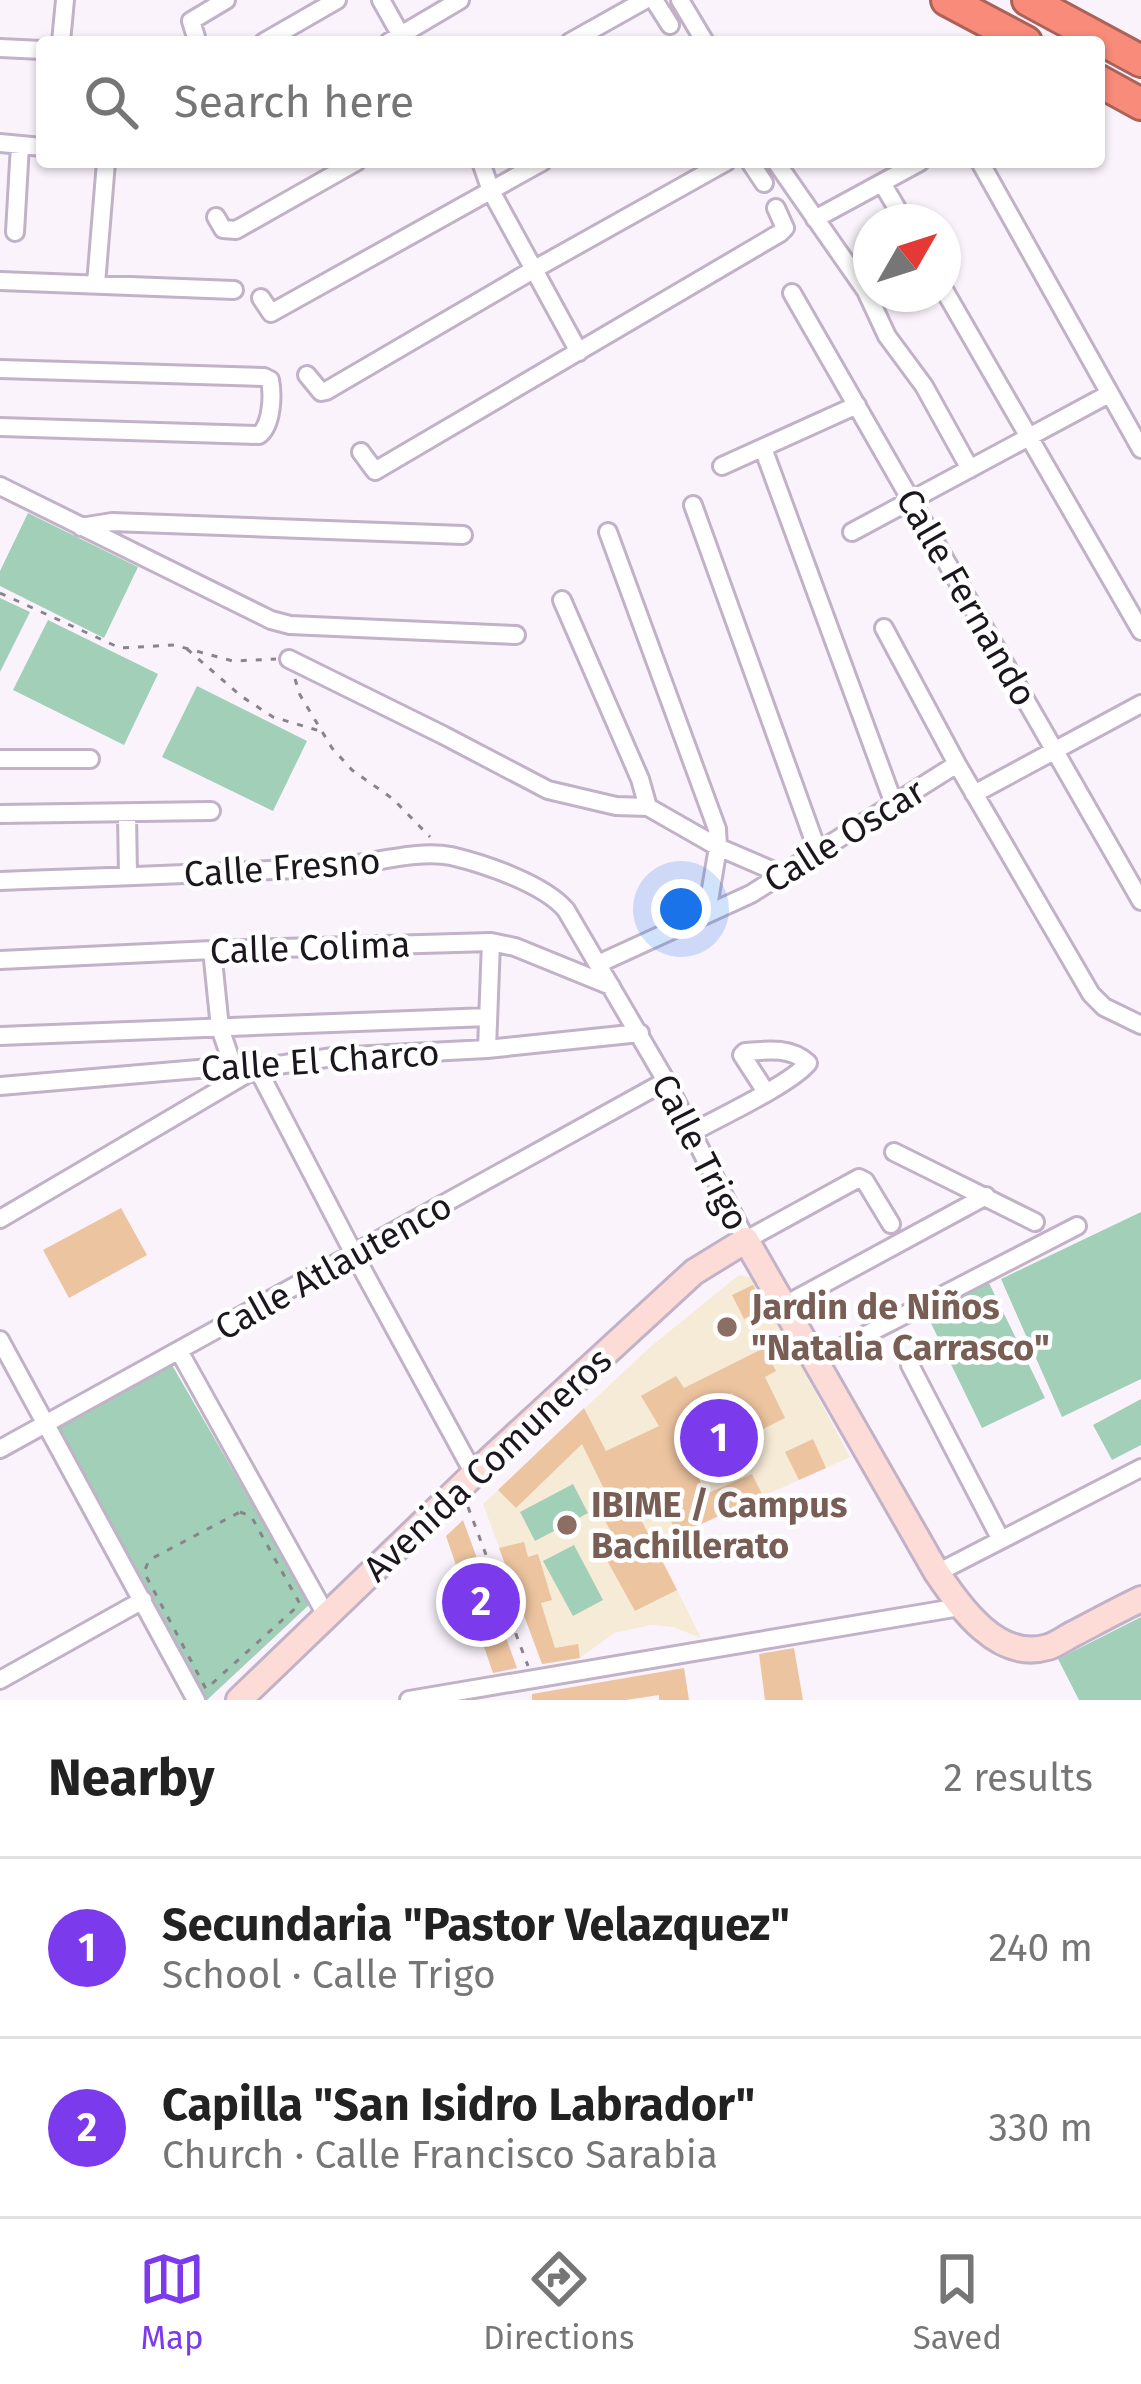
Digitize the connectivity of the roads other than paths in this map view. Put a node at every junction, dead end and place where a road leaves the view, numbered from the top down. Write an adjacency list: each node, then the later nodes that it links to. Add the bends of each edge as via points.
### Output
1 (65, 0): 11 (street)
2 (226, 0): 12 (street, via 191,21)
3 (337, 0): 13 (street)
4 (381, 0): 14 (street)
5 (460, 0): 15 (street)
6 (650, 0): 10 (street); 16 (street)
7 (680, 0): 17 (street)
8 (947, 0): 18 (highway)
9 (1028, 0): 19 (highway)
10 (670, 25)
11 (62, 36)
12 (196, 36)
13 (274, 36)
14 (396, 36)
15 (404, 36)
16 (581, 36)
17 (701, 36)
18 (1015, 36)
19 (1095, 36)
20 (1105, 42): 23 (highway)
21 (0, 48): 22 (street)
22 (36, 50)
23 (1141, 61)
24 (1105, 84): 25 (highway)
25 (1141, 104)
26 (0, 143): 27 (street)
27 (20, 145): 28 (street); 45 (street)
28 (36, 146)
29 (106, 168): 48 (street)
30 (345, 168): 43 (street, via 236,230 223,229)
31 (479, 168): 40 (street)
32 (531, 168): 40 (street)
33 (715, 168): 46 (street)
34 (754, 168): 38 (street)
35 (780, 168): 44 (street)
36 (909, 168): 39 (street)
37 (983, 168): 56 (street)
38 (764, 183)
39 (882, 183): 41 (street); 44 (street)
40 (491, 191): 46 (street); 51 (street, via 272,313)
41 (894, 204)
42 (776, 208): 53 (street, via 780,232)
43 (216, 217)
44 (815, 219): 64 (street, via 866,290)
45 (15, 232)
46 (533, 270): 53 (street); 55 (street, via 326,391)
47 (0, 281): 48 (street)
48 (96, 284): 49 (street)
49 (234, 290)
50 (792, 292): 57 (street, Calle Fernando)
51 (261, 298)
52 (957, 312): 59 (street)
53 (579, 352): 62 (street, via 375,471)
54 (0, 369): 58 (street, via 264,377 272,387 260,435)
55 (307, 375)
56 (1109, 394): 59 (street); 61 (street)
57 (857, 405): 60 (street); 66 (street, Calle Fernando)
58 (0, 428)
59 (1029, 437): 64 (street); 74 (street)
60 (763, 448): 63 (street); 83 (street)
61 (1141, 449)
62 (361, 452)
63 (722, 466)
64 (970, 470): 66 (street)
65 (0, 486): 68 (street)
66 (912, 501): 70 (street); 78 (street, Calle Fernando)
67 (693, 506): 89 (street)
68 (81, 527): 71 (street); 75 (street, via 290,625)
69 (608, 532): 88 (street)
70 (852, 532)
71 (463, 535)
72 (562, 600): 84 (street)
73 (884, 628): 81 (street)
74 (1141, 631)
75 (516, 635)
76 (289, 659): 84 (street, via 548,790)
77 (1141, 704): 78 (street, Calle Oscar)
78 (1054, 749): 82 (street, Calle Oscar); 94 (street, Calle Fernando)
79 (90, 758): 80 (street)
80 (0, 759)
81 (957, 764): 82 (street); 83 (street, Calle Oscar)
82 (974, 794): 102 (street, via 1096,1002)
83 (894, 805): 89 (street, Calle Oscar)
84 (648, 807): 88 (street)
85 (211, 812): 87 (street)
86 (0, 814): 87 (street)
87 (127, 814): 91 (street)
88 (718, 848): 90 (street); 95 (street)
89 (818, 852): 90 (street, Calle Oscar)
90 (781, 874): 95 (street, Calle Oscar)
91 (128, 876): 92 (street, Calle Fresno); 93 (street, Calle Fresno, via 448,855)
92 (0, 881)
93 (555, 896): 99 (street, Calle Trigo)
94 (1141, 902)
95 (706, 914): 99 (street, Calle Oscar)
96 (491, 942): 97 (street, Calle Colima); 100 (street, Calle Colima); 101 (street)
97 (212, 950): 98 (street, Calle Colima); 103 (street)
98 (0, 960)
99 (598, 964): 100 (street, Calle Trigo)
100 (612, 987): 104 (street, Calle Trigo)
101 (488, 1017): 103 (street); 106 (street)
102 (1141, 1025)
103 (220, 1028): 105 (street); 107 (street)
104 (640, 1033): 106 (street, Calle El Charco); 109 (street, Calle Trigo)
105 (0, 1036)
106 (487, 1049): 108 (street, Calle El Charco)
107 (233, 1066): 108 (street, Calle El Charco); 110 (street, Calle El Charco)
108 (257, 1068): 115 (street); 120 (street)
109 (666, 1081): 112 (street, Calle Trigo); 120 (street, Calle Atlautenco)
110 (0, 1086)
111 (766, 1092): 111 (street, via 803,1070 805,1058 778,1049 742,1055); 112 (street)
112 (691, 1133): 119 (street, Calle Trigo)
113 (895, 1152): 114 (street)
114 (986, 1196): 116 (street); 121 (street)
115 (0, 1219)
116 (1035, 1222)
117 (891, 1224): 119 (street, via 859,1178)
118 (1076, 1226): 124 (street)
119 (746, 1240): 121 (main road, Calle Trigo); 129 (main road, Avenida Comuneros, via 694,1272)
120 (354, 1254): 123 (street, Calle Atlautenco); 129 (street)
121 (784, 1306): 124 (main road, Calle Trigo)
122 (0, 1340): 126 (street)
123 (179, 1352): 126 (street, Calle Atlautenco); 135 (street)
124 (815, 1361): 131 (main road, Calle Trigo)
125 (910, 1365): 130 (street)
126 (46, 1424): 127 (street, Calle Atlautenco); 133 (street)
127 (0, 1449)
128 (1141, 1468): 130 (street)
129 (468, 1480): 135 (main road, Avenida Comuneros)
130 (1000, 1540): 131 (street)
131 (937, 1573): 134 (main road, Calle Trigo)
132 (1141, 1598): 134 (main road, Calle Trigo, via 1047,1648 1006,1645)
133 (142, 1600): 136 (street); 137 (street)
134 (960, 1607): 139 (street)
135 (326, 1615): 138 (main road, Avenida Comuneros)
136 (0, 1680)
137 (196, 1700)
138 (238, 1700)
139 (409, 1700)

